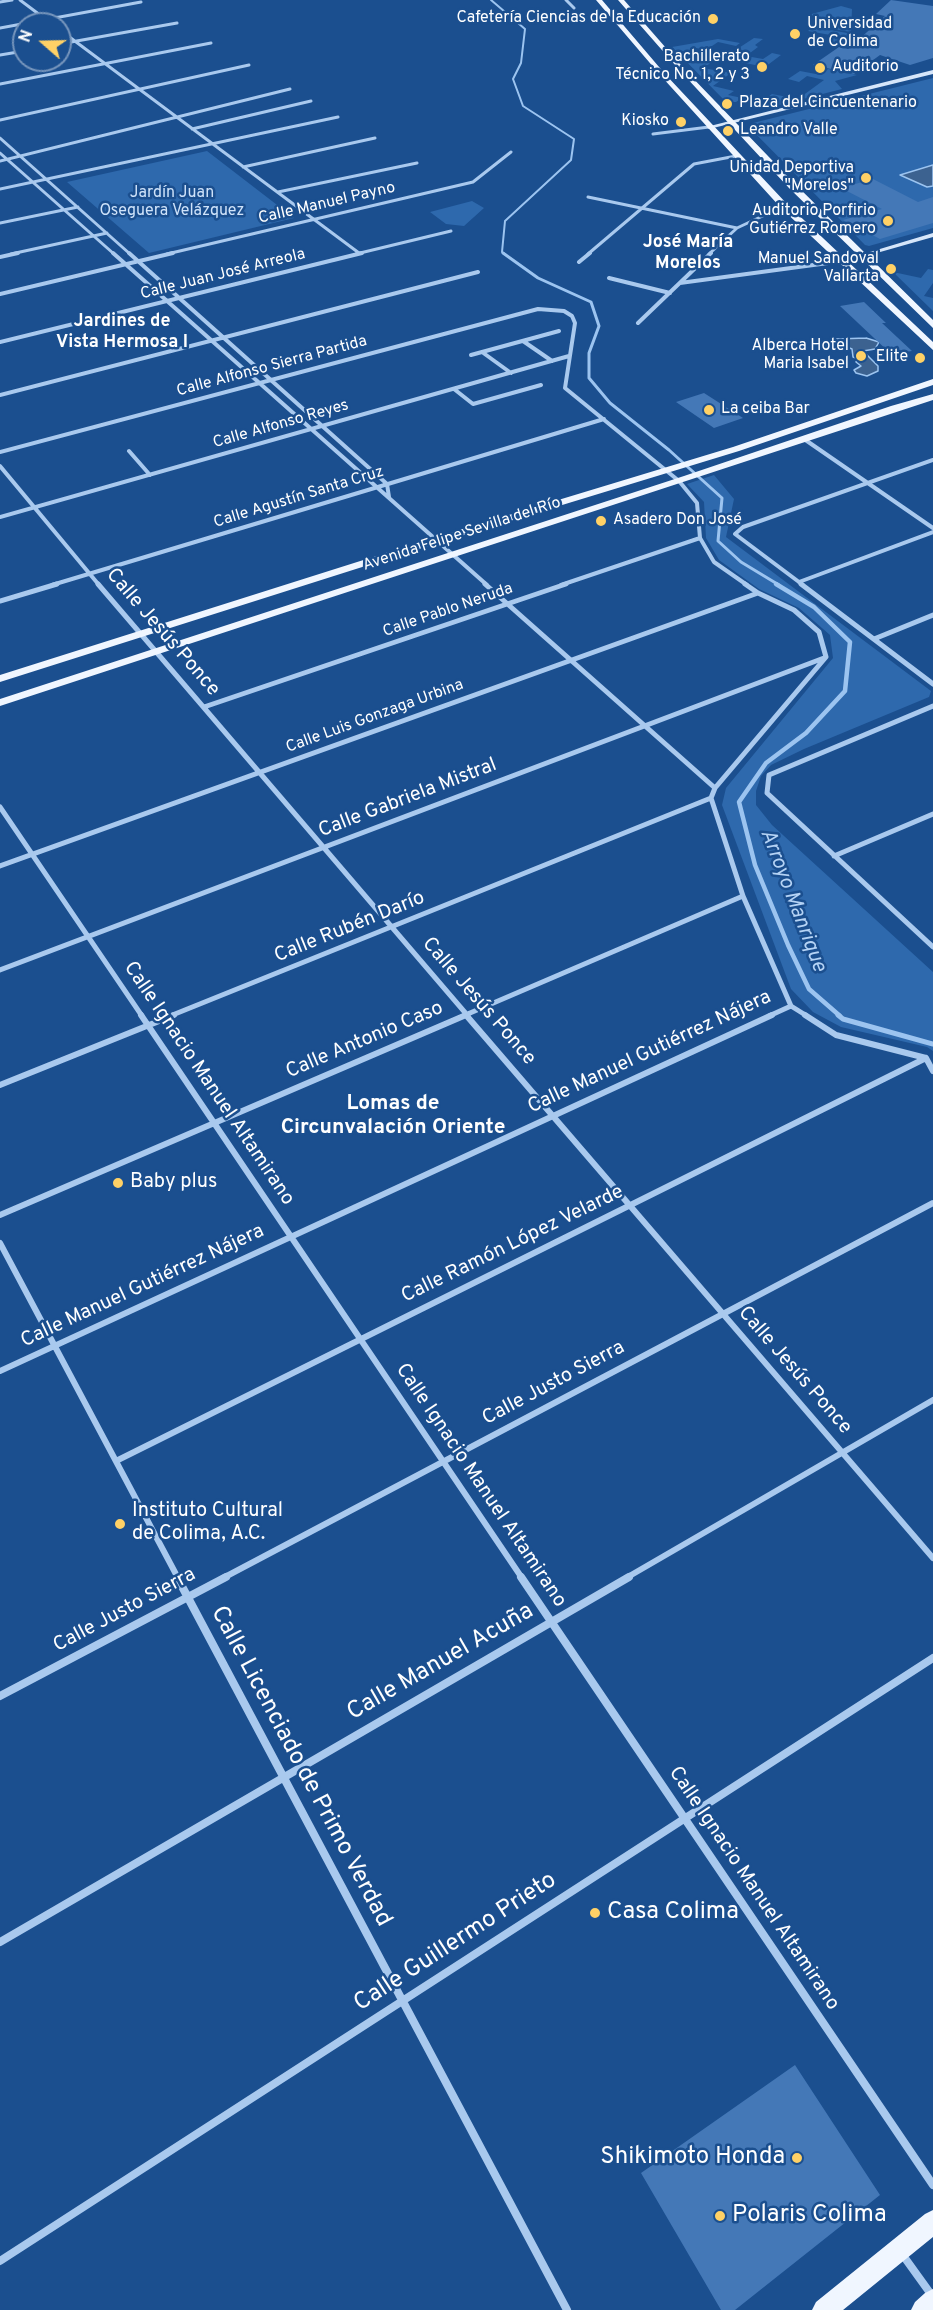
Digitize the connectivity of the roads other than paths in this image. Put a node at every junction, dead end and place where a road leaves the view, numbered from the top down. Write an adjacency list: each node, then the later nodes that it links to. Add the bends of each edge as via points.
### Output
1 (12, 0): 6 (street)
2 (20, 0): 9 (street)
3 (566, 0): 8 (street)
4 (599, 0): 13 (main road)
5 (621, 0): 12 (main road)
6 (0, 2)
7 (141, 2): 10 (street)
8 (574, 8)
9 (36, 12)
10 (72, 14)
11 (177, 23): 15 (street)
12 (652, 35): 13 (main road); 21 (main road)
13 (629, 36): 22 (main road)
14 (72, 39): 15 (street)
15 (75, 41): 16 (street); 18 (street)
16 (72, 42)
17 (211, 43): 18 (street)
18 (105, 63): 23 (street); 24 (street)
19 (249, 65): 24 (street)
20 (933, 72): 30 (street)
21 (685, 73): 22 (main road); 30 (main road)
22 (663, 75): 31 (main road)
23 (0, 84)
24 (139, 89): 27 (street); 29 (street)
25 (290, 89): 27 (street)
26 (311, 101): 32 (street)
27 (177, 117): 32 (street); 39 (street)
28 (338, 117): 36 (street)
29 (0, 120)
30 (732, 122): 31 (street); 47 (main road)
31 (710, 127): 33 (street); 40 (main road)
32 (192, 129): 36 (street)
33 (653, 134)
34 (0, 138): 39 (street)
35 (375, 138): 44 (street)
36 (212, 144): 44 (street); 45 (street)
37 (511, 152): 56 (street, Calle Manuel Payno, via 473,182)
38 (0, 153): 41 (street)
39 (21, 156): 41 (street); 45 (street)
40 (736, 156): 48 (main road); 54 (street, via 694,164)
41 (8, 159): 42 (street); 46 (street)
42 (0, 161)
43 (417, 163): 50 (street)
44 (243, 167): 50 (street)
45 (46, 179): 46 (street); 53 (street)
46 (33, 182): 49 (street); 55 (street)
47 (792, 186): 48 (main road); 64 (main road)
48 (768, 188): 52 (main road)
49 (0, 189)
50 (278, 192): 56 (street)
51 (588, 198): 54 (street)
52 (784, 206): 58 (street); 67 (main road)
53 (78, 207): 55 (street); 60 (street)
54 (641, 208): 58 (street); 68 (street)
55 (64, 210): 57 (street); 62 (street)
56 (314, 219): 63 (street); 66 (street, Calle Manuel Payno)
57 (0, 223)
58 (737, 228): 72 (street)
59 (451, 231): 63 (street, Calle Juan José Arreola)
60 (107, 233): 62 (street); 66 (street)
61 (933, 234): 64 (street)
62 (94, 236): 65 (street); 69 (street)
63 (360, 253): 75 (street, Calle Juan José Arreola)
64 (862, 255): 67 (street); 78 (main road)
65 (0, 257)
66 (138, 261): 69 (street, Calle Manuel Payno); 75 (street)
67 (843, 261): 72 (street); 80 (main road)
68 (579, 262)
69 (125, 264): 74 (street, Calle Manuel Payno); 76 (street)
70 (478, 272): 81 (street)
71 (609, 278): 73 (street)
72 (680, 283): 73 (street)
73 (670, 293): 77 (street)
74 (0, 294)
75 (179, 298): 76 (street, Calle Juan José Arreola); 81 (street)
76 (166, 301): 83 (street); 84 (street, Calle Juan José Arreola)
77 (638, 323)
78 (933, 325)
79 (558, 331): 82 (street)
80 (919, 334): 85 (main road); 87 (main road)
81 (224, 338): 83 (street); 92 (street)
82 (523, 340): 86 (street); 90 (street)
83 (212, 341): 94 (street); 97 (street)
84 (0, 342)
85 (933, 347)
86 (482, 352): 88 (street); 91 (street)
87 (933, 354)
88 (471, 355)
89 (569, 356): 90 (street, Calle Alfonso Reyes); 92 (street, Calle Alfonso Sierra Partida, via 574,340 572,316 551,308 538,309); 101 (street, via 564,388)
90 (552, 361): 91 (street, Calle Alfonso Reyes)
91 (511, 373): 96 (street, Calle Alfonso Reyes)
92 (271, 380): 94 (street, Calle Alfonso Sierra Partida); 102 (street)
93 (931, 382): 109 (main road, Avenida Felipe Sevilla del Río)
94 (259, 383): 103 (street); 106 (street, Calle Alfonso Sierra Partida)
95 (541, 385): 96 (street, via 473,404)
96 (454, 389): 102 (street, Calle Alfonso Reyes)
97 (0, 395)
98 (933, 397): 100 (main road, Avenida Felipe Sevilla del Río)
99 (933, 406): 100 (main road)
100 (894, 408): 104 (main road, Avenida Felipe Sevilla del Río)
101 (604, 419): 109 (street); 113 (street, Calle Agustín Santa Cruz)
102 (323, 426): 103 (street, Calle Alfonso Reyes); 113 (street)
103 (311, 429): 110 (street, Calle Alfonso Reyes); 114 (street)
104 (804, 439): 111 (main road, Avenida Felipe Sevilla del Río); 112 (street)
105 (129, 451): 110 (street)
106 (0, 452)
107 (933, 460): 112 (street)
108 (0, 466): 116 (street, Calle Jesús Ponce)
109 (671, 469): 111 (street); 120 (main road, Avenida Felipe Sevilla del Río)
110 (150, 475): 116 (street, Calle Alfonso Reyes)
111 (684, 480): 119 (street, via 697,503); 121 (main road, Avenida Felipe Sevilla del Río)
112 (867, 482): 118 (street); 123 (street, via 743,527 735,534)
113 (387, 484): 114 (street, Calle Agustín Santa Cruz); 115 (street)
114 (377, 487): 115 (street); 122 (street, Calle Agustín Santa Cruz)
115 (390, 498): 120 (street)
116 (34, 507): 117 (street, Calle Alfonso Reyes); 122 (street, Calle Jesús Ponce)
117 (0, 517)
118 (933, 530): 123 (street)
119 (700, 538): 124 (street, via 714,562); 126 (street, Calle Pablo Neruda)
120 (437, 540): 121 (street); 128 (main road, Avenida Felipe Sevilla del Río)
121 (454, 555): 126 (street); 130 (main road, Avenida Felipe Sevilla del Río)
122 (90, 574): 125 (street, Calle Agustín Santa Cruz); 128 (street, Calle Jesús Ponce)
123 (799, 582): 129 (street)
124 (758, 593): 131 (street, via 794,610 819,632); 132 (street, Calle Luis Gonzaga Urbina)
125 (0, 601)
126 (508, 603): 132 (street); 137 (street, Calle Pablo Neruda)
127 (933, 615): 129 (street)
128 (140, 635): 130 (street, Calle Jesús Ponce); 133 (main road, Avenida Felipe Sevilla del Río)
129 (874, 639): 134 (street)
130 (156, 651): 135 (main road, Avenida Felipe Sevilla del Río); 137 (street, Calle Jesús Ponce)
131 (826, 657): 138 (street, Calle Gabriela Mistral); 140 (street)
132 (572, 660): 138 (street); 139 (street, Calle Luis Gonzaga Urbina)
133 (0, 680)
134 (933, 684)
135 (0, 703)
136 (933, 706): 146 (street, via 769,775 767,793)
137 (204, 707): 139 (street, Calle Jesús Ponce)
138 (645, 726): 140 (street); 144 (street, Calle Gabriela Mistral)
139 (260, 773): 144 (street, Calle Jesús Ponce); 145 (street, Calle Luis Gonzaga Urbina)
140 (715, 788): 141 (street)
141 (711, 798): 148 (street); 149 (street, Calle Rubén Darío)
142 (0, 807): 145 (street, Calle Ignacio Manuel Altamirano)
143 (933, 814): 146 (street)
144 (324, 847): 149 (street, Calle Jesús Ponce); 150 (street, Calle Gabriela Mistral)
145 (33, 855): 147 (street, Calle Luis Gonzaga Urbina); 150 (street, Calle Ignacio Manuel Altamirano)
146 (834, 856): 152 (street)
147 (0, 866)
148 (743, 897): 155 (street); 156 (street, Calle Antonio Caso)
149 (392, 927): 156 (street, Calle Jesús Ponce); 157 (street, Calle Rubén Darío)
150 (88, 936): 154 (street, Calle Gabriela Mistral); 157 (street, Calle Ignacio Manuel Altamirano)
151 (933, 938): 152 (street)
152 (926, 941): 153 (street)
153 (933, 947)
154 (0, 969)
155 (791, 1006): 158 (street, via 836,1035); 161 (street, Calle Manuel Gutiérrez Nájera)
156 (468, 1015): 161 (street, Calle Jesús Ponce); 162 (street, Calle Antonio Caso)
157 (148, 1025): 160 (street, Calle Rubén Darío); 162 (street, Calle Ignacio Manuel Altamirano)
158 (926, 1058): 159 (street); 164 (street, Calle Ramón López Velarde)
159 (933, 1071)
160 (0, 1085)
161 (554, 1115): 164 (street, Calle Jesús Ponce); 166 (street, Calle Manuel Gutiérrez Nájera)
162 (214, 1123): 165 (street, Calle Antonio Caso); 166 (street, Calle Ignacio Manuel Altamirano)
163 (933, 1203): 168 (street, Calle Justo Sierra)
164 (630, 1205): 168 (street, Calle Jesús Ponce); 169 (street, Calle Ramón López Velarde)
165 (0, 1215)
166 (291, 1236): 169 (street, Calle Ignacio Manuel Altamirano); 170 (street, Calle Manuel Gutiérrez Nájera)
167 (0, 1243): 170 (street, Calle Licenciado de Primo Verdad)
168 (723, 1313): 173 (street, Calle Jesús Ponce); 175 (street, Calle Justo Sierra)
169 (361, 1339): 174 (street, Calle Ramón López Velarde); 175 (street, Calle Ignacio Manuel Altamirano)
170 (55, 1346): 171 (street, Calle Manuel Gutiérrez Nájera); 174 (street, Calle Licenciado de Primo Verdad)
171 (0, 1371)
172 (933, 1400): 173 (street, Calle Manuel Acuña)
173 (843, 1453): 176 (street, Calle Jesús Ponce); 178 (street, Calle Manuel Acuña)
174 (116, 1461): 177 (street, Calle Licenciado de Primo Verdad)
175 (443, 1462): 177 (street, Calle Justo Sierra); 178 (street, Calle Ignacio Manuel Altamirano)
176 (933, 1558)
177 (188, 1597): 180 (street, Calle Justo Sierra); 181 (street, Calle Licenciado de Primo Verdad)
178 (552, 1622): 181 (street, Calle Manuel Acuña); 182 (street, Calle Ignacio Manuel Altamirano)
179 (933, 1658): 182 (street, Calle Guillermo Prieto)
180 (0, 1696)
181 (284, 1777): 183 (street, Calle Manuel Acuña); 184 (street, Calle Licenciado de Primo Verdad)
182 (685, 1818): 184 (street, Calle Guillermo Prieto); 185 (street, Calle Ignacio Manuel Altamirano)
183 (0, 1942)
184 (403, 2001): 188 (street, Calle Guillermo Prieto); 191 (street, Calle Licenciado de Primo Verdad)
185 (933, 2185)
186 (933, 2222): 187 (main road)
187 (899, 2250): 189 (street); 192 (main road)
188 (0, 2260)
189 (933, 2297)
190 (933, 2303): 193 (main road); 194 (street)
191 (567, 2310)
192 (824, 2310)
193 (922, 2310)
194 (930, 2310)

